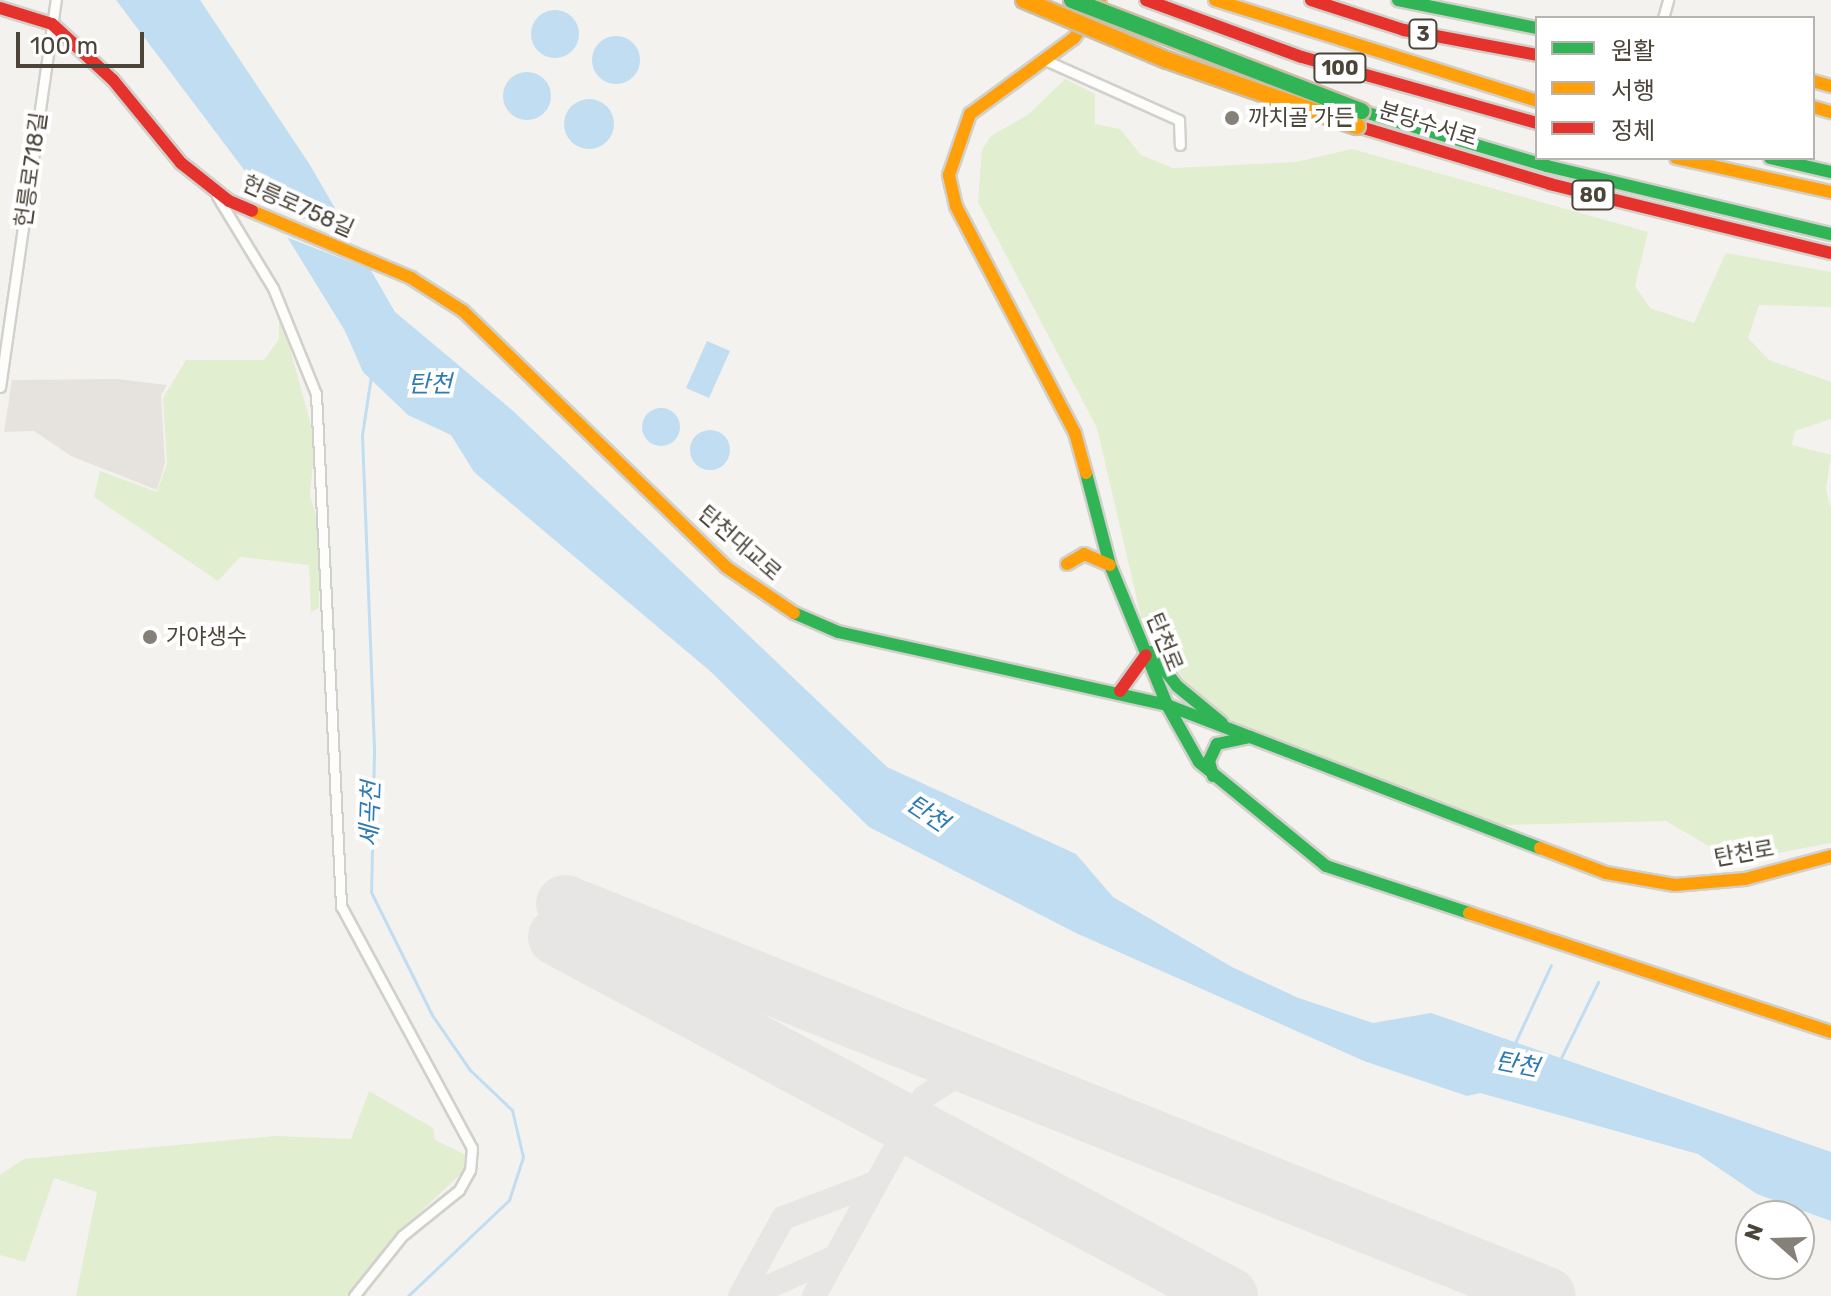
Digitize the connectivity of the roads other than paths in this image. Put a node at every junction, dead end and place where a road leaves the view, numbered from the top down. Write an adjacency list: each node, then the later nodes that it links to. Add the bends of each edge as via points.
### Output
1 (56, 0): 10 (street, 헌릉로718길)
2 (1024, 0): 15 (main road, 분당수서로 / 80, bridge, via 1167,60)
3 (1072, 0): 15 (main road, 분당수서로 / 80, bridge)
4 (1100, 0): 13 (main road, 탄천로, via 1074,38)
5 (1146, 0): 16 (main road, 100, via 1302,57)
6 (1215, 0): 14 (main road, 100)
7 (1311, 0): 12 (main road, 3, via 1404,30)
8 (1398, 0): 11 (main road, 3)
9 (0, 8): 10 (main road, 헌릉로758길)
10 (52, 24): 25 (main road, 헌릉로758길, via 113,80 181,163 254,215); 26 (street, 헌릉로718길)
11 (1535, 28)
12 (1535, 55)
13 (1045, 60): 17 (street, via 1179,120); 28 (main road, 탄천로, via 970,114 949,175 956,206 1075,433)
14 (1535, 100)
15 (1359, 118): 23 (main road, 분당수서로 / 80); 24 (main road, 분당수서로 / 80, via 1550,184)
16 (1535, 122)
17 (1180, 145)
18 (1685, 160): 21 (main road)
19 (1779, 160): 20 (main road)
20 (1831, 172)
21 (1831, 192)
22 (217, 196): 38 (street, via 273,288 316,394 341,906 472,1148 470,1170 459,1190 402,1236)
23 (1831, 234)
24 (1831, 253)
25 (411, 278): 31 (main road, 탄천대교로, via 499,342 726,567 789,611 838,632)
26 (0, 387)
27 (1067, 564): 28 (main road, via 1084,554)
28 (1110, 565): 29 (main road, 탄천로)
29 (1135, 627): 30 (main road, 탄천로); 33 (main road, via 1177,686)
30 (1146, 655): 31 (main road); 32 (main road, 탄천로)
31 (1113, 689): 32 (main road, 탄천대교로)
32 (1167, 705): 33 (main road, 탄천로); 35 (main road)
33 (1228, 727): 34 (main road, 탄천로)
34 (1250, 737): 35 (main road, via 1217,744 1209,761); 36 (main road, 탄천로, via 1606,873 1675,885 1745,879)
35 (1213, 776): 37 (main road, via 1307,854 1368,884)
36 (1831, 856)
37 (1831, 1032)
38 (354, 1296)

